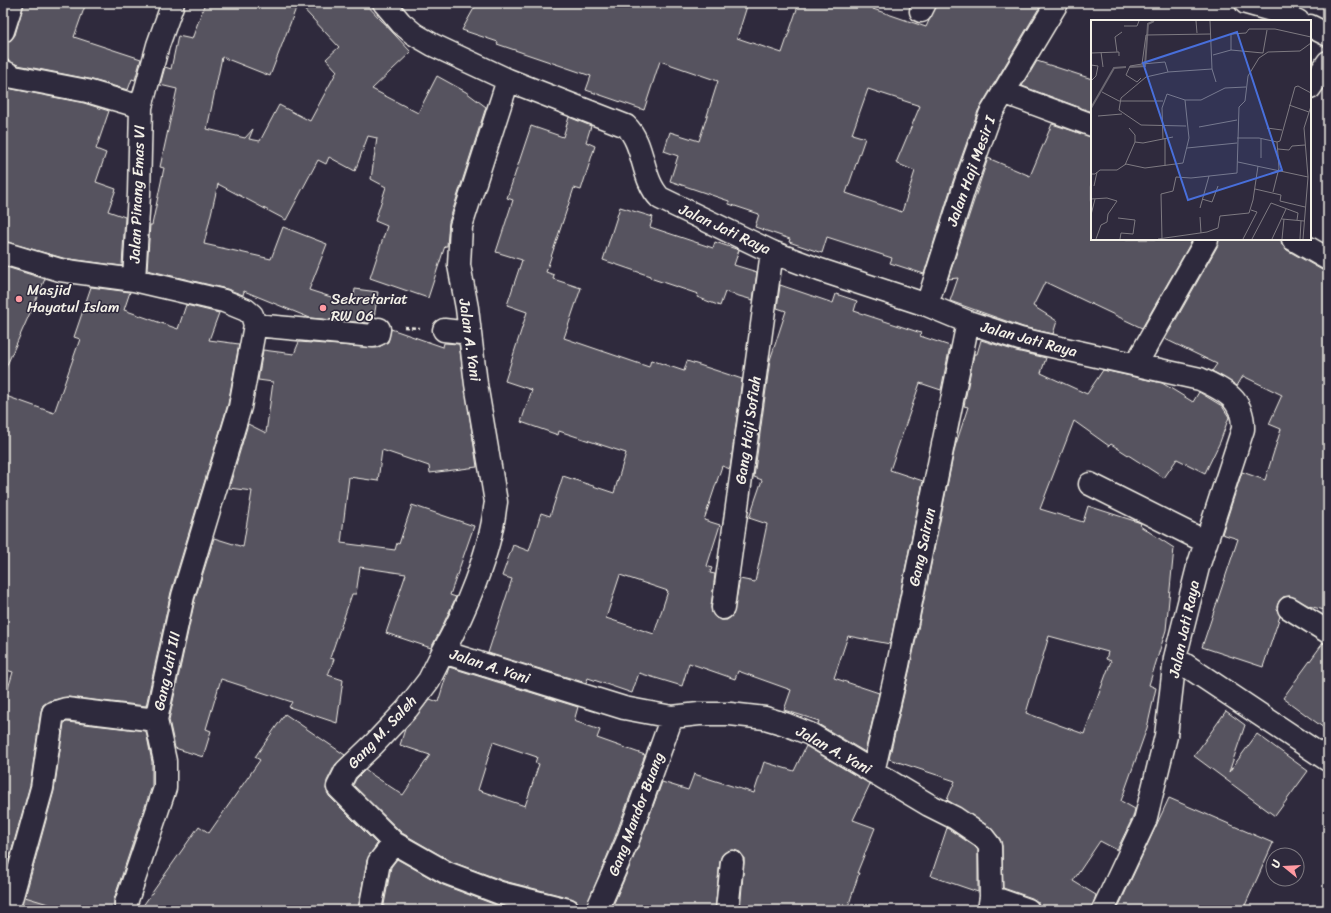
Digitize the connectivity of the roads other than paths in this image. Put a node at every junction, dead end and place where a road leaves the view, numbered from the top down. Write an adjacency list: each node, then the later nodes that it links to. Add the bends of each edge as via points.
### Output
1 (12, 3): 8 (street)
2 (173, 3): 15 (street, Jalan Pinang Emas VI)
3 (384, 3): 12 (street, Jalan Jati Raya, via 414,34)
4 (1058, 3): 14 (street, Jalan Haji Mesir I)
5 (1246, 3): 6 (street)
6 (1296, 20)
7 (1311, 26): 9 (street)
8 (3, 31)
9 (1328, 35)
10 (1328, 62): 13 (street)
11 (3, 71): 15 (street, via 14,77 87,91)
12 (508, 80): 19 (street, Jalan Jati Raya, via 626,126 633,134 654,190 660,198); 28 (street, Jalan A. Yani, via 461,226 459,265)
13 (1311, 87)
14 (1003, 92): 16 (street); 23 (street, Jalan Haji Mesir I, via 980,140)
15 (141, 107): 22 (street, Jalan Pinang Emas VI)
16 (1091, 125)
17 (1206, 240): 29 (street)
18 (1294, 240): 21 (street)
19 (772, 252): 23 (street, Jalan Jati Raya); 32 (street, Gang Haji Sofiah)
20 (3, 253): 22 (street, via 60,270)
21 (1328, 259)
22 (134, 280): 25 (street, via 224,302 246,310 252,315)
23 (927, 305): 24 (street, Jalan Jati Raya)
24 (968, 322): 29 (street, Jalan Jati Raya, via 1020,339); 40 (street, Gang Sairun, via 898,665)
25 (255, 325): 26 (street, via 373,336 378,334); 38 (street, Gang Jati III, via 240,407 183,596)
26 (379, 329)
27 (444, 330): 28 (street)
28 (470, 333): 35 (street, Jalan A. Yani, via 496,502 487,544 476,577 455,630)
29 (1136, 364): 31 (street, Jalan Jati Raya, via 1213,384 1230,396 1242,411 1243,429)
30 (1090, 484): 31 (street)
31 (1206, 542): 36 (street, Jalan Jati Raya)
32 (723, 608)
33 (1289, 608): 34 (street)
34 (1328, 632)
35 (443, 652): 37 (street, Jalan A. Yani, via 624,708); 41 (street, Gang M. Saleh, via 429,680 407,709 346,771 338,787)
36 (1175, 658): 39 (street); 51 (street, Jalan Jati Raya, via 1166,736 1145,821)
37 (672, 717): 40 (street, Jalan A. Yani, via 730,714 778,722 810,734); 48 (street, Gang Mandor Buang, via 627,842)
38 (156, 720): 43 (street, Gang Jati III, via 71,710 54,713 42,788); 45 (street, via 165,761 165,788 126,903)
39 (1328, 760)
40 (873, 772): 44 (street, Jalan A. Yani, via 955,818 983,837 990,846)
41 (394, 843): 46 (street, via 379,862); 47 (street, via 447,873 500,893)
42 (732, 862): 49 (street)
43 (11, 902)
44 (990, 903): 50 (street)
45 (127, 910)
46 (370, 910)
47 (568, 910)
48 (597, 910)
49 (727, 910)
50 (1028, 910)
51 (1103, 910)

